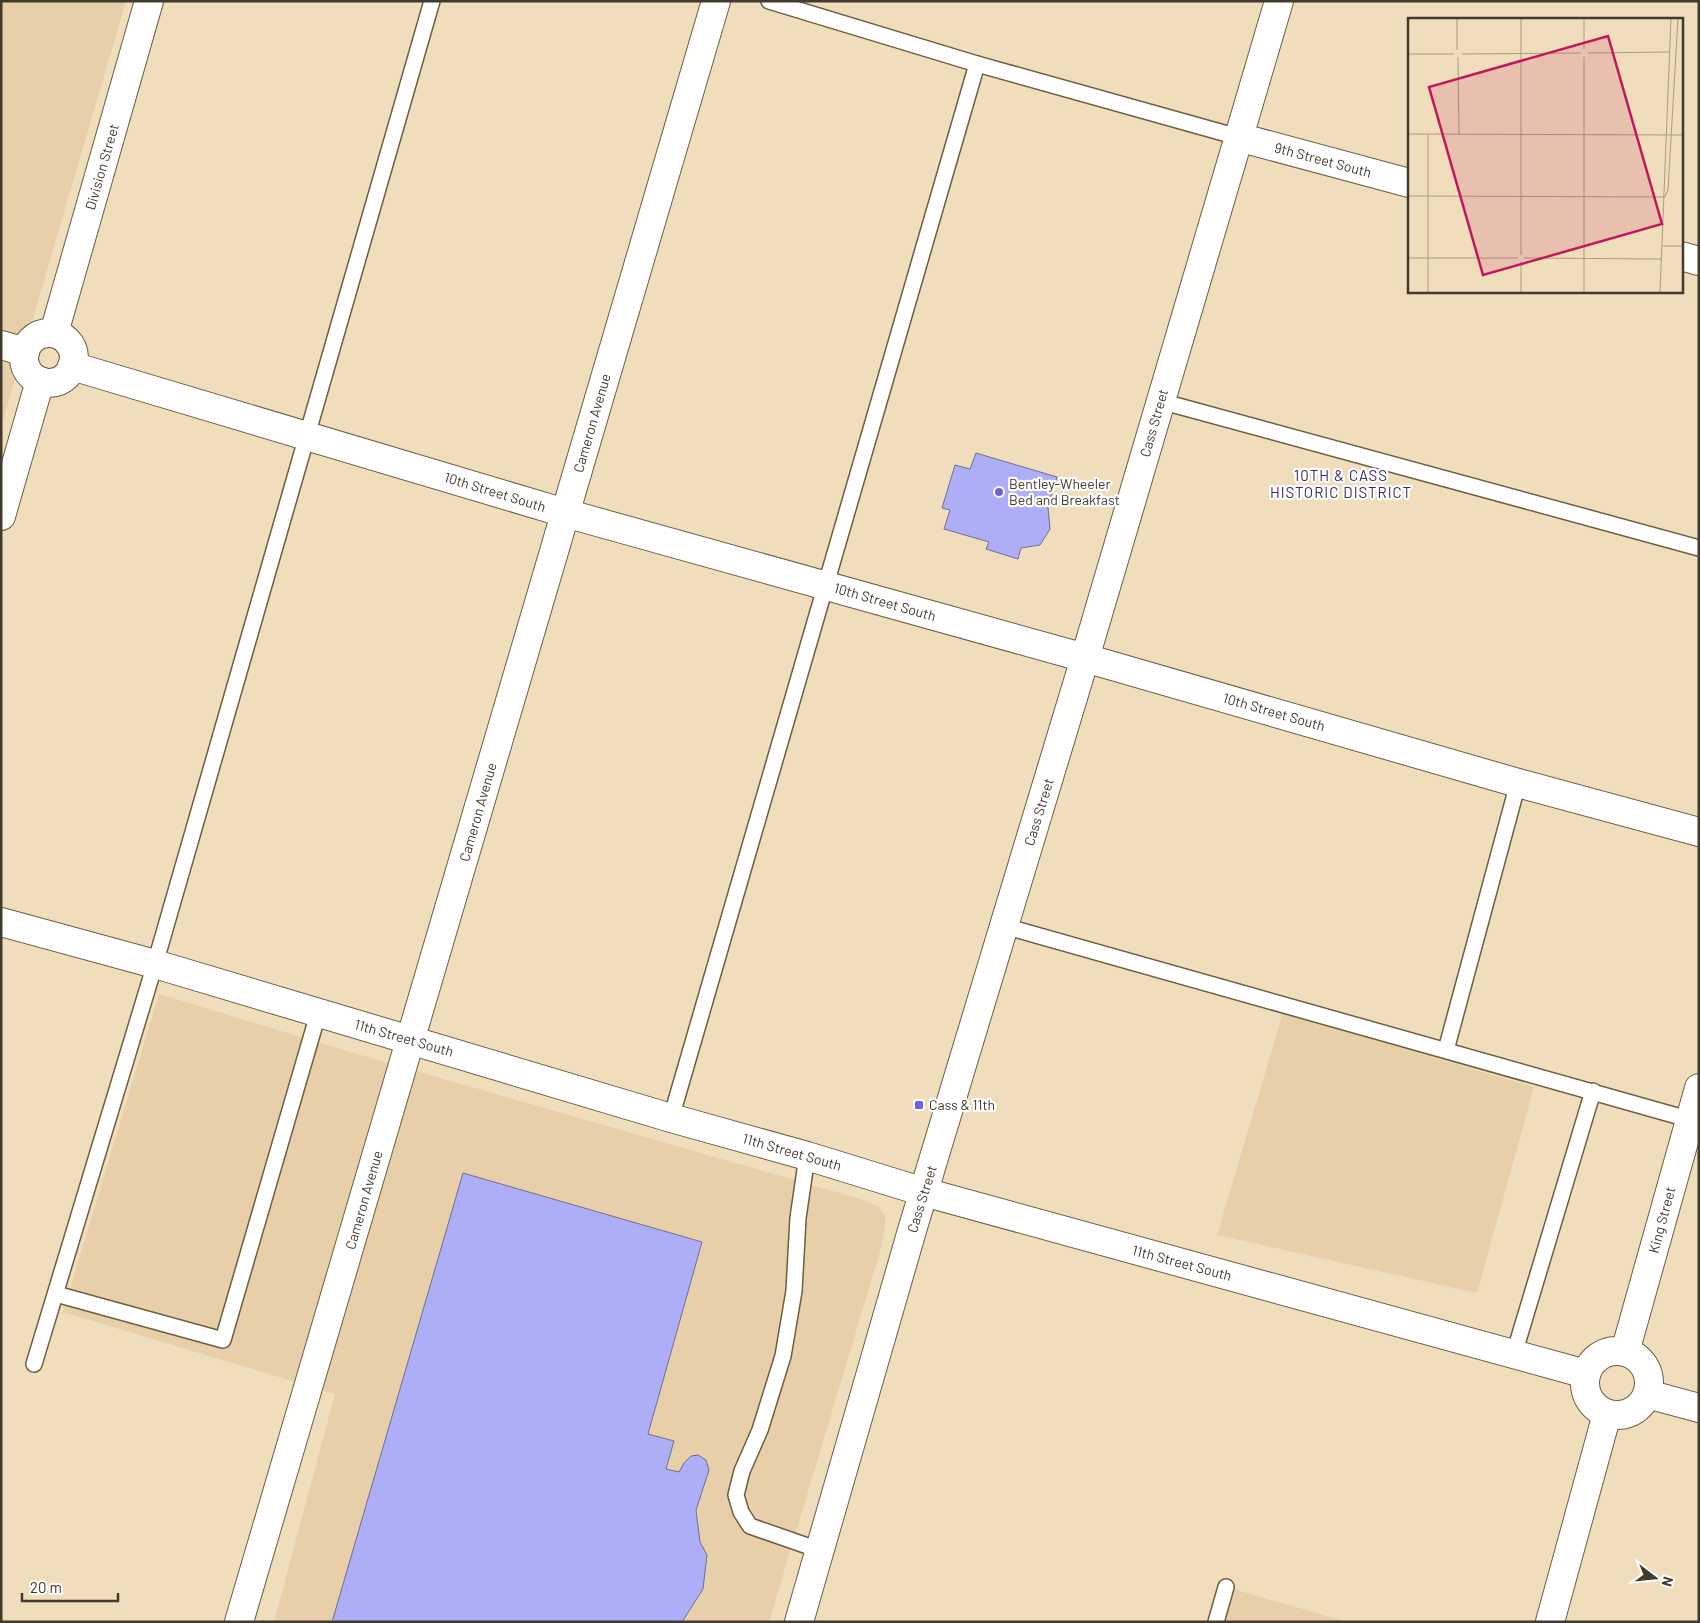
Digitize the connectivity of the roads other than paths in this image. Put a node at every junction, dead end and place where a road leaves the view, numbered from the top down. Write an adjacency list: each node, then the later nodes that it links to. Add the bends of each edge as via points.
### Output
1 (149, 1): 11 (street, Division Street)
2 (432, 1): 16 (lane)
3 (716, 1): 17 (street, Cameron Avenue)
4 (769, 1): 6 (lane)
5 (1278, 1): 7 (street, Cass Street)
6 (977, 64): 7 (lane); 20 (lane)
7 (1238, 137): 8 (street, 9th Street South); 15 (street, Cass Street)
8 (1408, 183)
9 (1682, 256): 10 (street)
10 (1699, 261)
11 (54, 333): 12 (street, via 37,336); 13 (street, via 67,339 71,346 74,354)
12 (13, 349): 14 (street, via 28,371)
13 (72, 366): 14 (street, via 58,381); 16 (street, 10th Street South)
14 (40, 381): 18 (street)
15 (1160, 401): 19 (lane); 21 (street, Cass Street)
16 (307, 436): 17 (street, 10th Street South); 26 (lane)
17 (565, 513): 20 (street, 10th Street South); 28 (street, Cameron Avenue)
18 (1, 516)
19 (1699, 548)
20 (826, 585): 21 (street, 10th Street South); 32 (lane)
21 (1085, 658): 22 (street, 10th Street South); 25 (street, Cass Street)
22 (1518, 783): 23 (street, 10th Street South); 29 (lane)
23 (1699, 832)
24 (1, 922): 26 (street, 11th Street South)
25 (1004, 926): 29 (lane); 35 (street, Cass Street)
26 (155, 964): 27 (street, 11th Street South); 36 (lane)
27 (318, 1014): 28 (street, 11th Street South); 36 (lane, via 223,1340)
28 (411, 1040): 32 (street, 11th Street South); 46 (street, Cameron Avenue)
29 (1446, 1050): 31 (lane)
30 (1699, 1088): 33 (street, King Street)
31 (1593, 1091): 33 (lane); 38 (lane)
32 (671, 1118): 34 (street, 11th Street South)
33 (1694, 1120): 37 (street, King Street)
34 (807, 1156): 35 (street, 11th Street South); 44 (lane, via 798,1218 794,1291 782,1356 736,1495 750,1526)
35 (924, 1192): 38 (street, 11th Street South); 44 (street, Cass Street)
36 (56, 1294): 39 (lane)
37 (1625, 1352): 40 (street, via 1616,1350 1596,1357); 41 (street, via 1635,1356 1645,1368)
38 (1514, 1354): 40 (street, 11th Street South)
39 (34, 1364)
40 (1586, 1374): 43 (street, via 1586,1394 1591,1403)
41 (1647, 1394): 42 (street); 43 (street, via 1636,1409 1627,1414)
42 (1699, 1408)
43 (1608, 1414): 49 (street)
44 (819, 1550): 47 (street, Cass Street)
45 (1226, 1587): 48 (lane)
46 (239, 1622)
47 (799, 1622)
48 (1216, 1622)
49 (1550, 1622)

